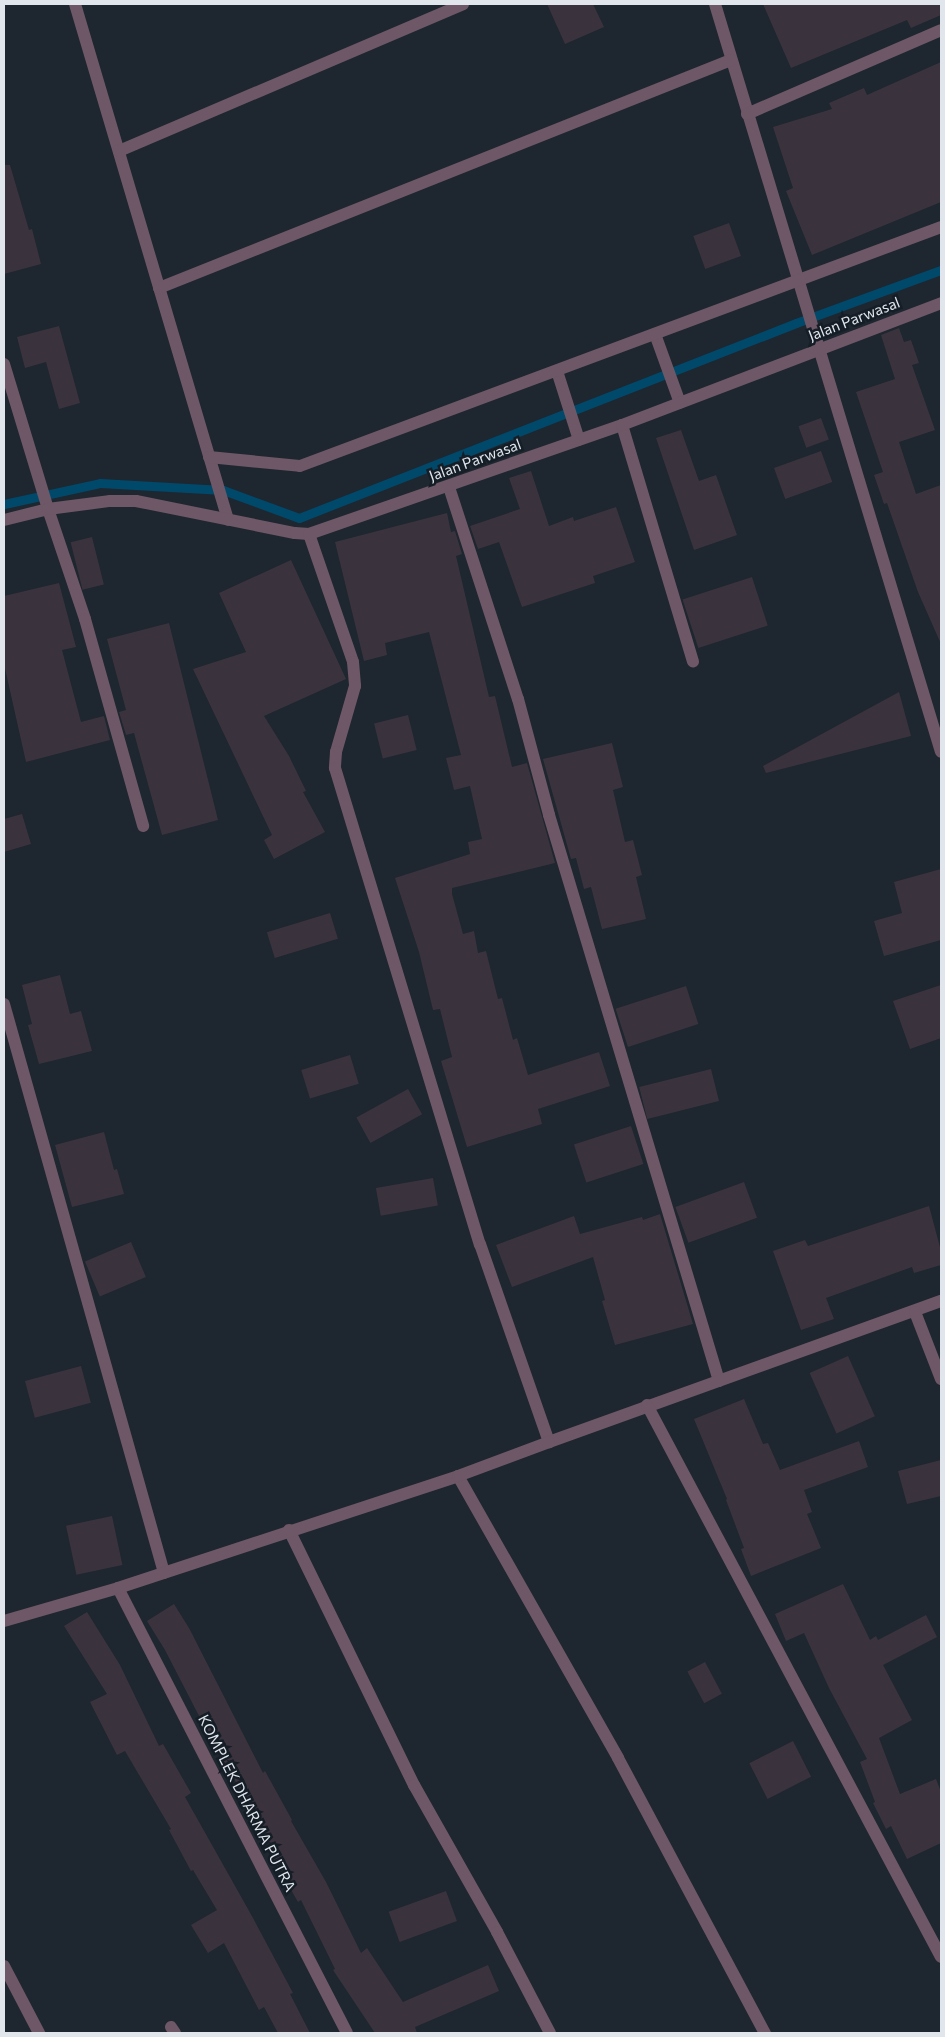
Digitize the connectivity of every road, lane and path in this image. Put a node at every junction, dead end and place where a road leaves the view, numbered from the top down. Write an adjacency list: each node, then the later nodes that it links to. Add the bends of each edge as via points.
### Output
1 (75, 4): 7 (street)
2 (463, 4): 7 (street)
3 (715, 4): 5 (street)
4 (941, 30): 6 (street)
5 (731, 60): 6 (street); 10 (street)
6 (747, 114): 9 (street)
7 (118, 150): 10 (street)
8 (941, 227): 9 (street)
9 (798, 281): 12 (street); 13 (street)
10 (159, 288): 19 (street)
11 (941, 303): 13 (street, Jalan Parwasal)
12 (655, 334): 15 (street); 16 (street)
13 (820, 349): 16 (street, Jalan Parwasal); 26 (street)
14 (4, 364): 21 (street)
15 (557, 371): 18 (street); 19 (street, via 300,466)
16 (680, 403): 17 (street, Jalan Parwasal)
17 (622, 425): 18 (street, Jalan Parwasal); 25 (street)
18 (579, 440): 20 (street, Jalan Parwasal)
19 (209, 457): 23 (street)
20 (449, 487): 24 (street, Jalan Parwasal); 32 (street, via 518,699 549,815)
21 (46, 503): 22 (street, Jalan Parwasal); 23 (street, Jalan Parwasal, via 136,501); 27 (street, via 85,619)
22 (4, 520)
23 (228, 520): 24 (street, Jalan Parwasal)
24 (308, 534): 34 (street, via 353,662 355,686 336,752 335,768 480,1244)
25 (693, 662)
26 (941, 752)
27 (144, 826)
28 (4, 1004): 37 (street)
29 (941, 1301): 30 (street)
30 (915, 1312): 31 (street); 32 (street)
31 (941, 1379)
32 (719, 1381): 33 (street)
33 (647, 1405): 34 (street); 40 (street)
34 (549, 1442): 35 (street)
35 (458, 1476): 36 (street); 45 (street, via 618,1758)
36 (289, 1530): 37 (street); 44 (street, via 414,1785 498,1932)
37 (164, 1573): 38 (street)
38 (118, 1588): 39 (street); 43 (street, KOMPLEK DHARMA PUTRA)
39 (4, 1621)
40 (941, 1957)
41 (4, 1966): 42 (street)
42 (39, 2033)
43 (347, 2033)
44 (550, 2033)
45 (765, 2033)

